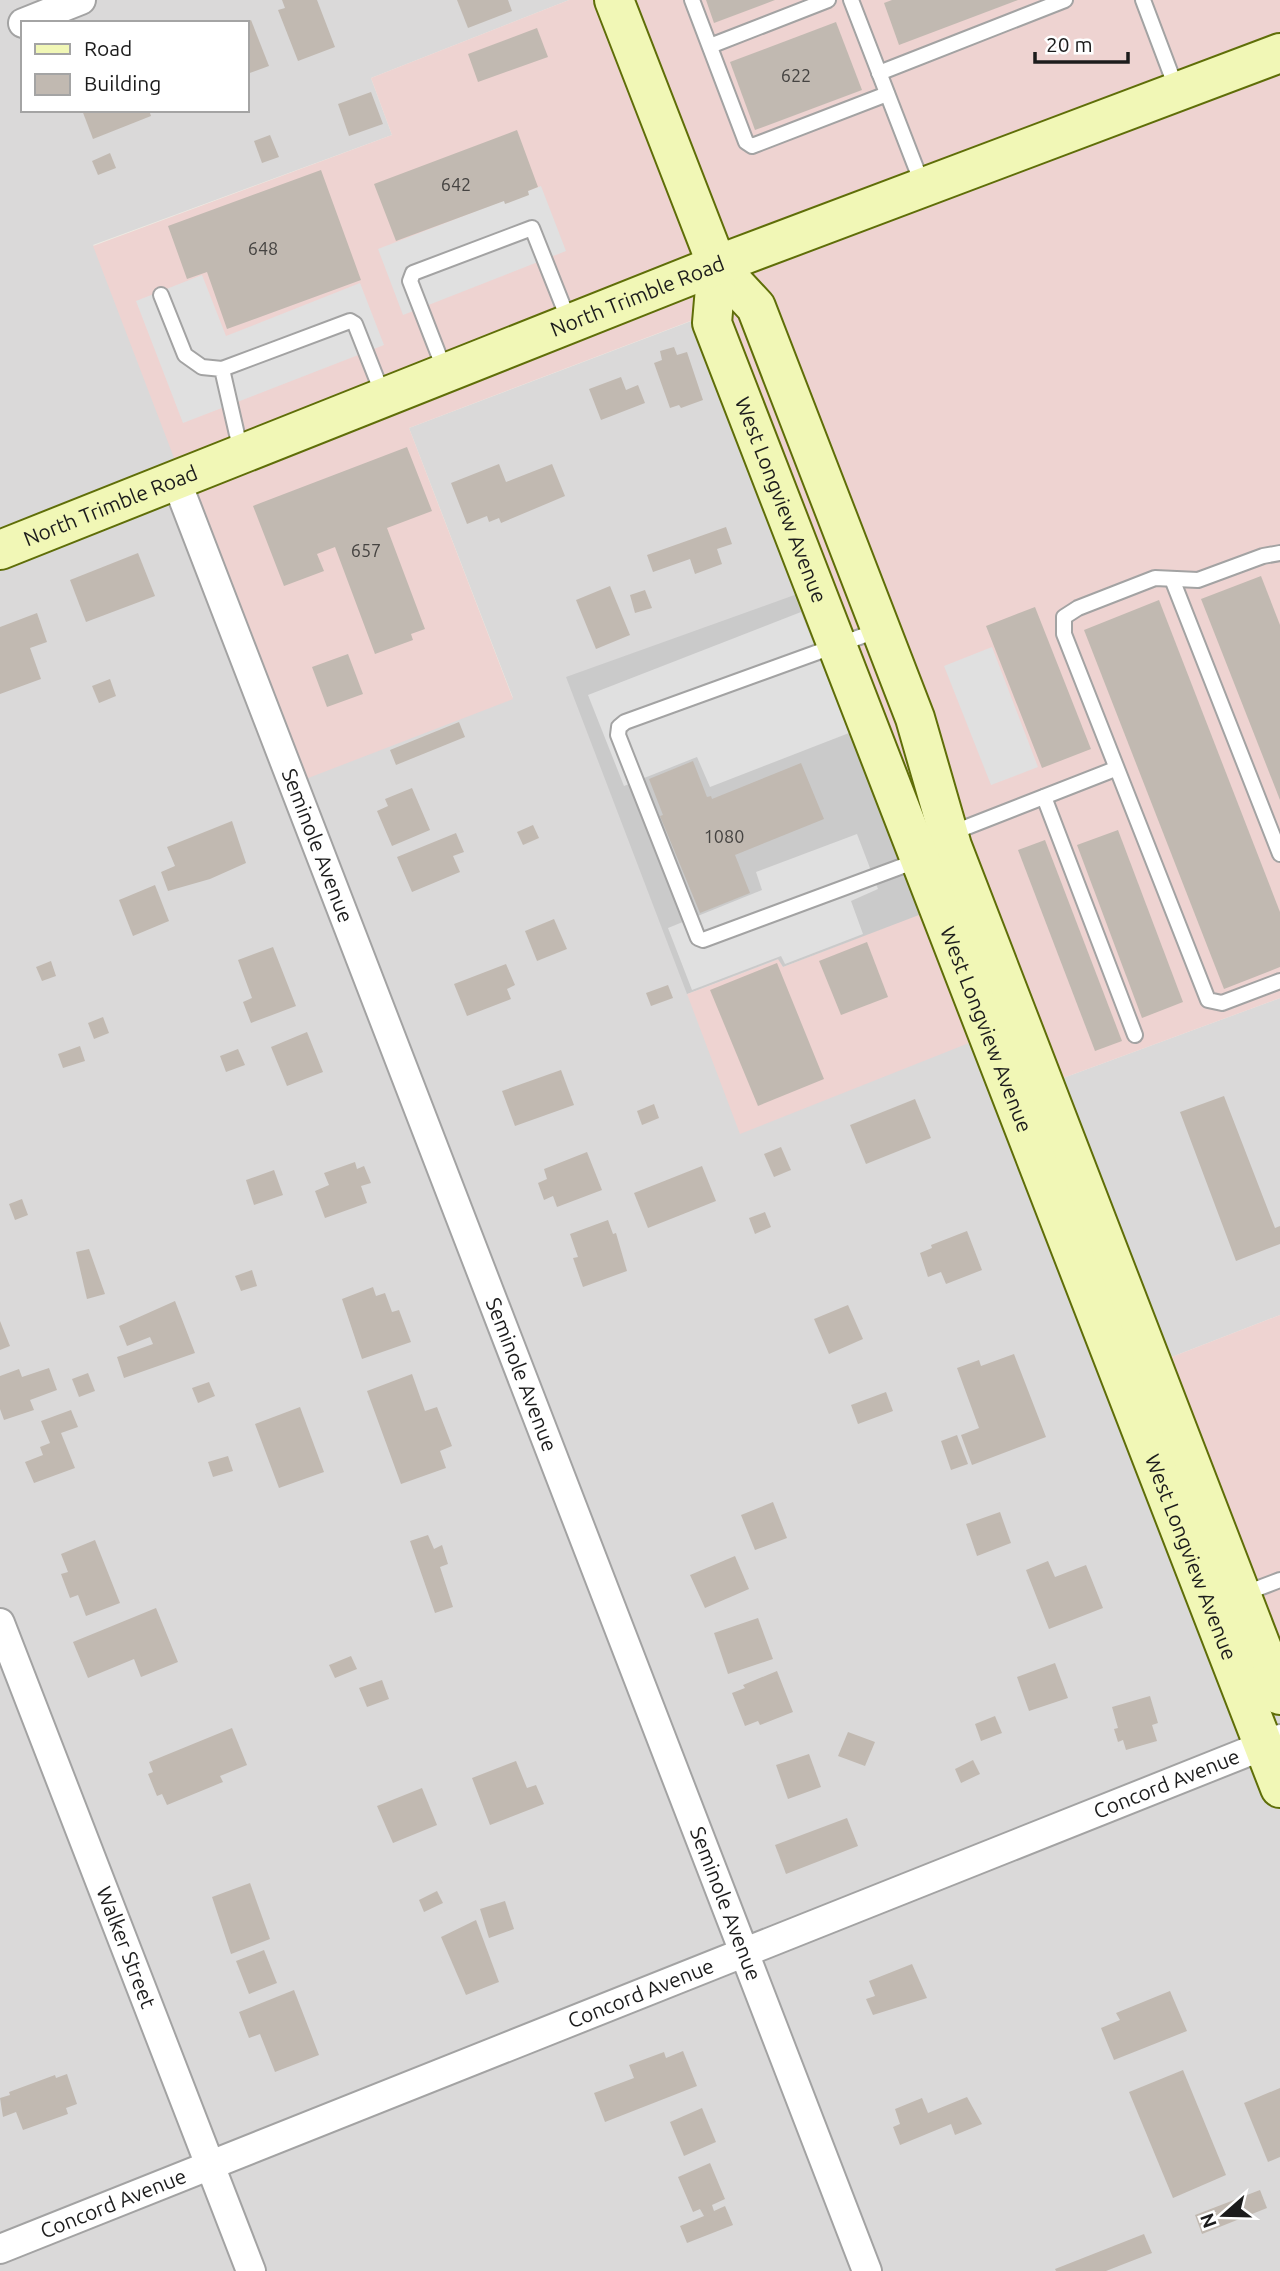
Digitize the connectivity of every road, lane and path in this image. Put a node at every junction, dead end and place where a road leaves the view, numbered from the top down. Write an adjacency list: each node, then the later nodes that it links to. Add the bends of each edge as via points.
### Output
1 (81, 0): 8 (street)
2 (614, 0): 17 (street, West Longview Avenue)
3 (692, 0): 11 (lane)
4 (828, 0): 11 (lane)
5 (851, 0): 13 (lane)
6 (1065, 0): 13 (lane)
7 (1143, 0): 14 (lane)
8 (28, 21)
9 (21, 24): 10 (street)
10 (0, 32)
11 (710, 46): 15 (lane, via 746,142 752,146)
12 (1280, 53): 14 (street, North Trimble Road)
13 (879, 73): 15 (lane)
14 (1178, 92): 16 (street, North Trimble Road)
15 (887, 94): 16 (lane)
16 (924, 187): 17 (street, North Trimble Road)
17 (716, 265): 19 (street, North Trimble Road); 28 (street, West Longview Avenue, via 756,307); 29 (street, West Longview Avenue, via 712,323)
18 (161, 295): 20 (lane, via 185,355 202,367)
19 (570, 323): 21 (street, North Trimble Road); 21 (lane, via 532,228 413,272 410,281)
20 (222, 369): 22 (lane, via 350,321); 23 (lane)
21 (445, 372): 22 (street, North Trimble Road)
22 (383, 396): 23 (street, North Trimble Road)
23 (241, 453): 24 (street, North Trimble Road)
24 (176, 480): 25 (street, North Trimble Road); 42 (street, Seminole Avenue)
25 (0, 550)
26 (1280, 553): 27 (lane, via 1198,580)
27 (1172, 579): 30 (lane, via 1155,578 1064,617 1064,634); 33 (lane)
28 (880, 629): 29 (lane); 32 (street, West Longview Avenue, via 915,718)
29 (837, 645): 32 (street, West Longview Avenue); 32 (lane, via 619,727 618,735 694,933 703,940)
30 (1115, 769): 31 (lane); 34 (lane, via 1208,1000 1222,1003)
31 (1044, 797): 32 (lane); 35 (lane)
32 (938, 849): 37 (street, West Longview Avenue); 40 (street, West Longview Avenue)
33 (1280, 854)
34 (1280, 981)
35 (1135, 1035)
36 (1280, 1580): 37 (lane)
37 (1241, 1595): 39 (street, West Longview Avenue)
38 (0, 1623): 43 (street, Walker Street)
39 (1280, 1695)
40 (1272, 1743): 41 (street, West Longview Avenue); 42 (street, Concord Avenue)
41 (1280, 1788)
42 (744, 1951): 43 (street, Concord Avenue); 46 (street, Seminole Avenue)
43 (210, 2166): 44 (street, Concord Avenue); 45 (street, Walker Street)
44 (0, 2249)
45 (251, 2271)
46 (867, 2271)

